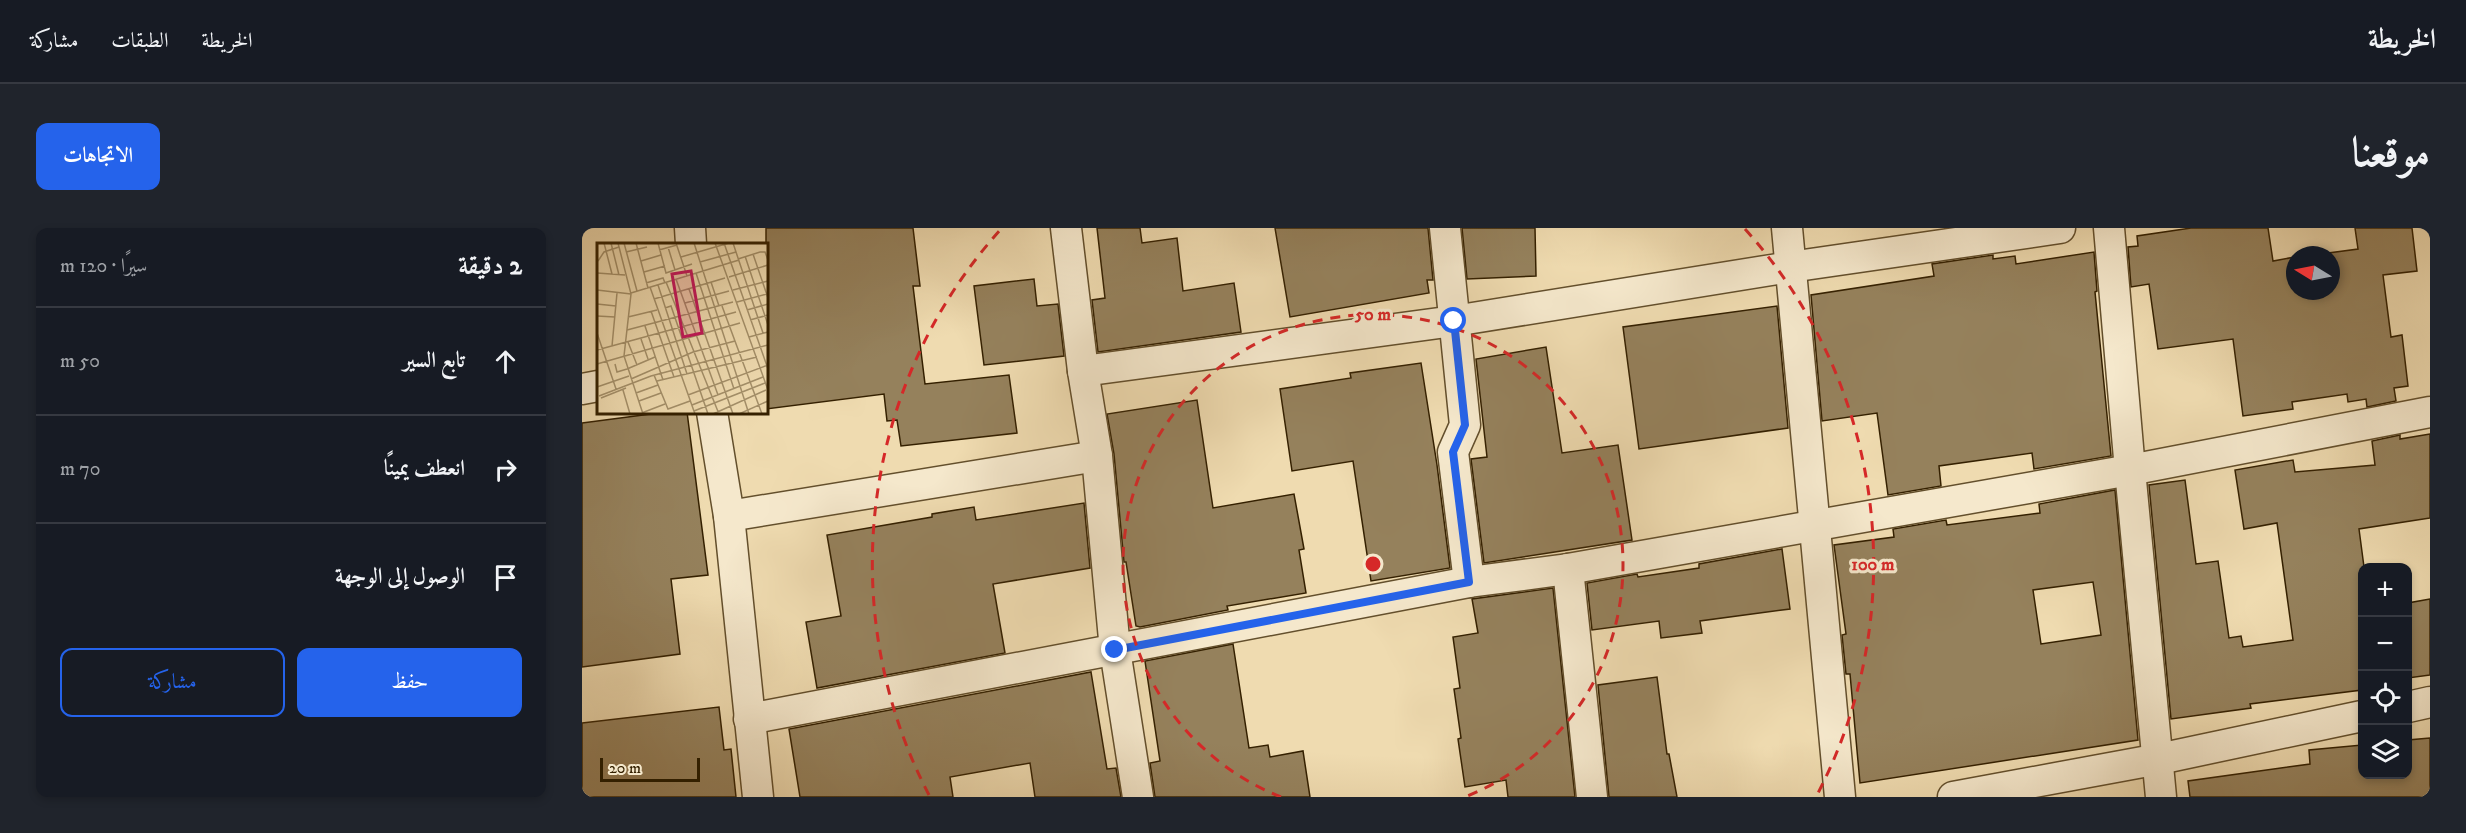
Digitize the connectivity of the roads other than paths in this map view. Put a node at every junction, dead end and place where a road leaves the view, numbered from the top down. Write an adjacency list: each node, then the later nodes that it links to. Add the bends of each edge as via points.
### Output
1 (690, 228): 7 (street)
2 (1066, 228): 10 (street)
3 (1445, 228): 9 (street)
4 (1787, 228): 8 (street)
5 (2060, 228): 8 (street)
6 (2109, 228): 16 (street)
7 (691, 243)
8 (1790, 267): 9 (street); 18 (street)
9 (1454, 321): 10 (street); 20 (street, via 1465,425 1453,452)
10 (1083, 371): 15 (street)
11 (597, 386): 12 (street)
12 (582, 389)
13 (2430, 412): 16 (street)
14 (712, 414): 17 (street)
15 (1097, 456): 17 (street); 21 (street)
16 (2130, 470): 18 (street); 26 (street)
17 (729, 516): 25 (street)
18 (1815, 524): 19 (street); 30 (street)
19 (1568, 569): 20 (street); 29 (street)
20 (1469, 582): 21 (street)
21 (1115, 650): 25 (street); 28 (street)
22 (2430, 702): 23 (street)
23 (2412, 706)
24 (2358, 717): 26 (street)
25 (748, 719): 27 (street)
26 (2159, 759): 31 (street); 32 (street)
27 (758, 797)
28 (1137, 797)
29 (1593, 797)
30 (1840, 797)
31 (1953, 797)
32 (2161, 797)

